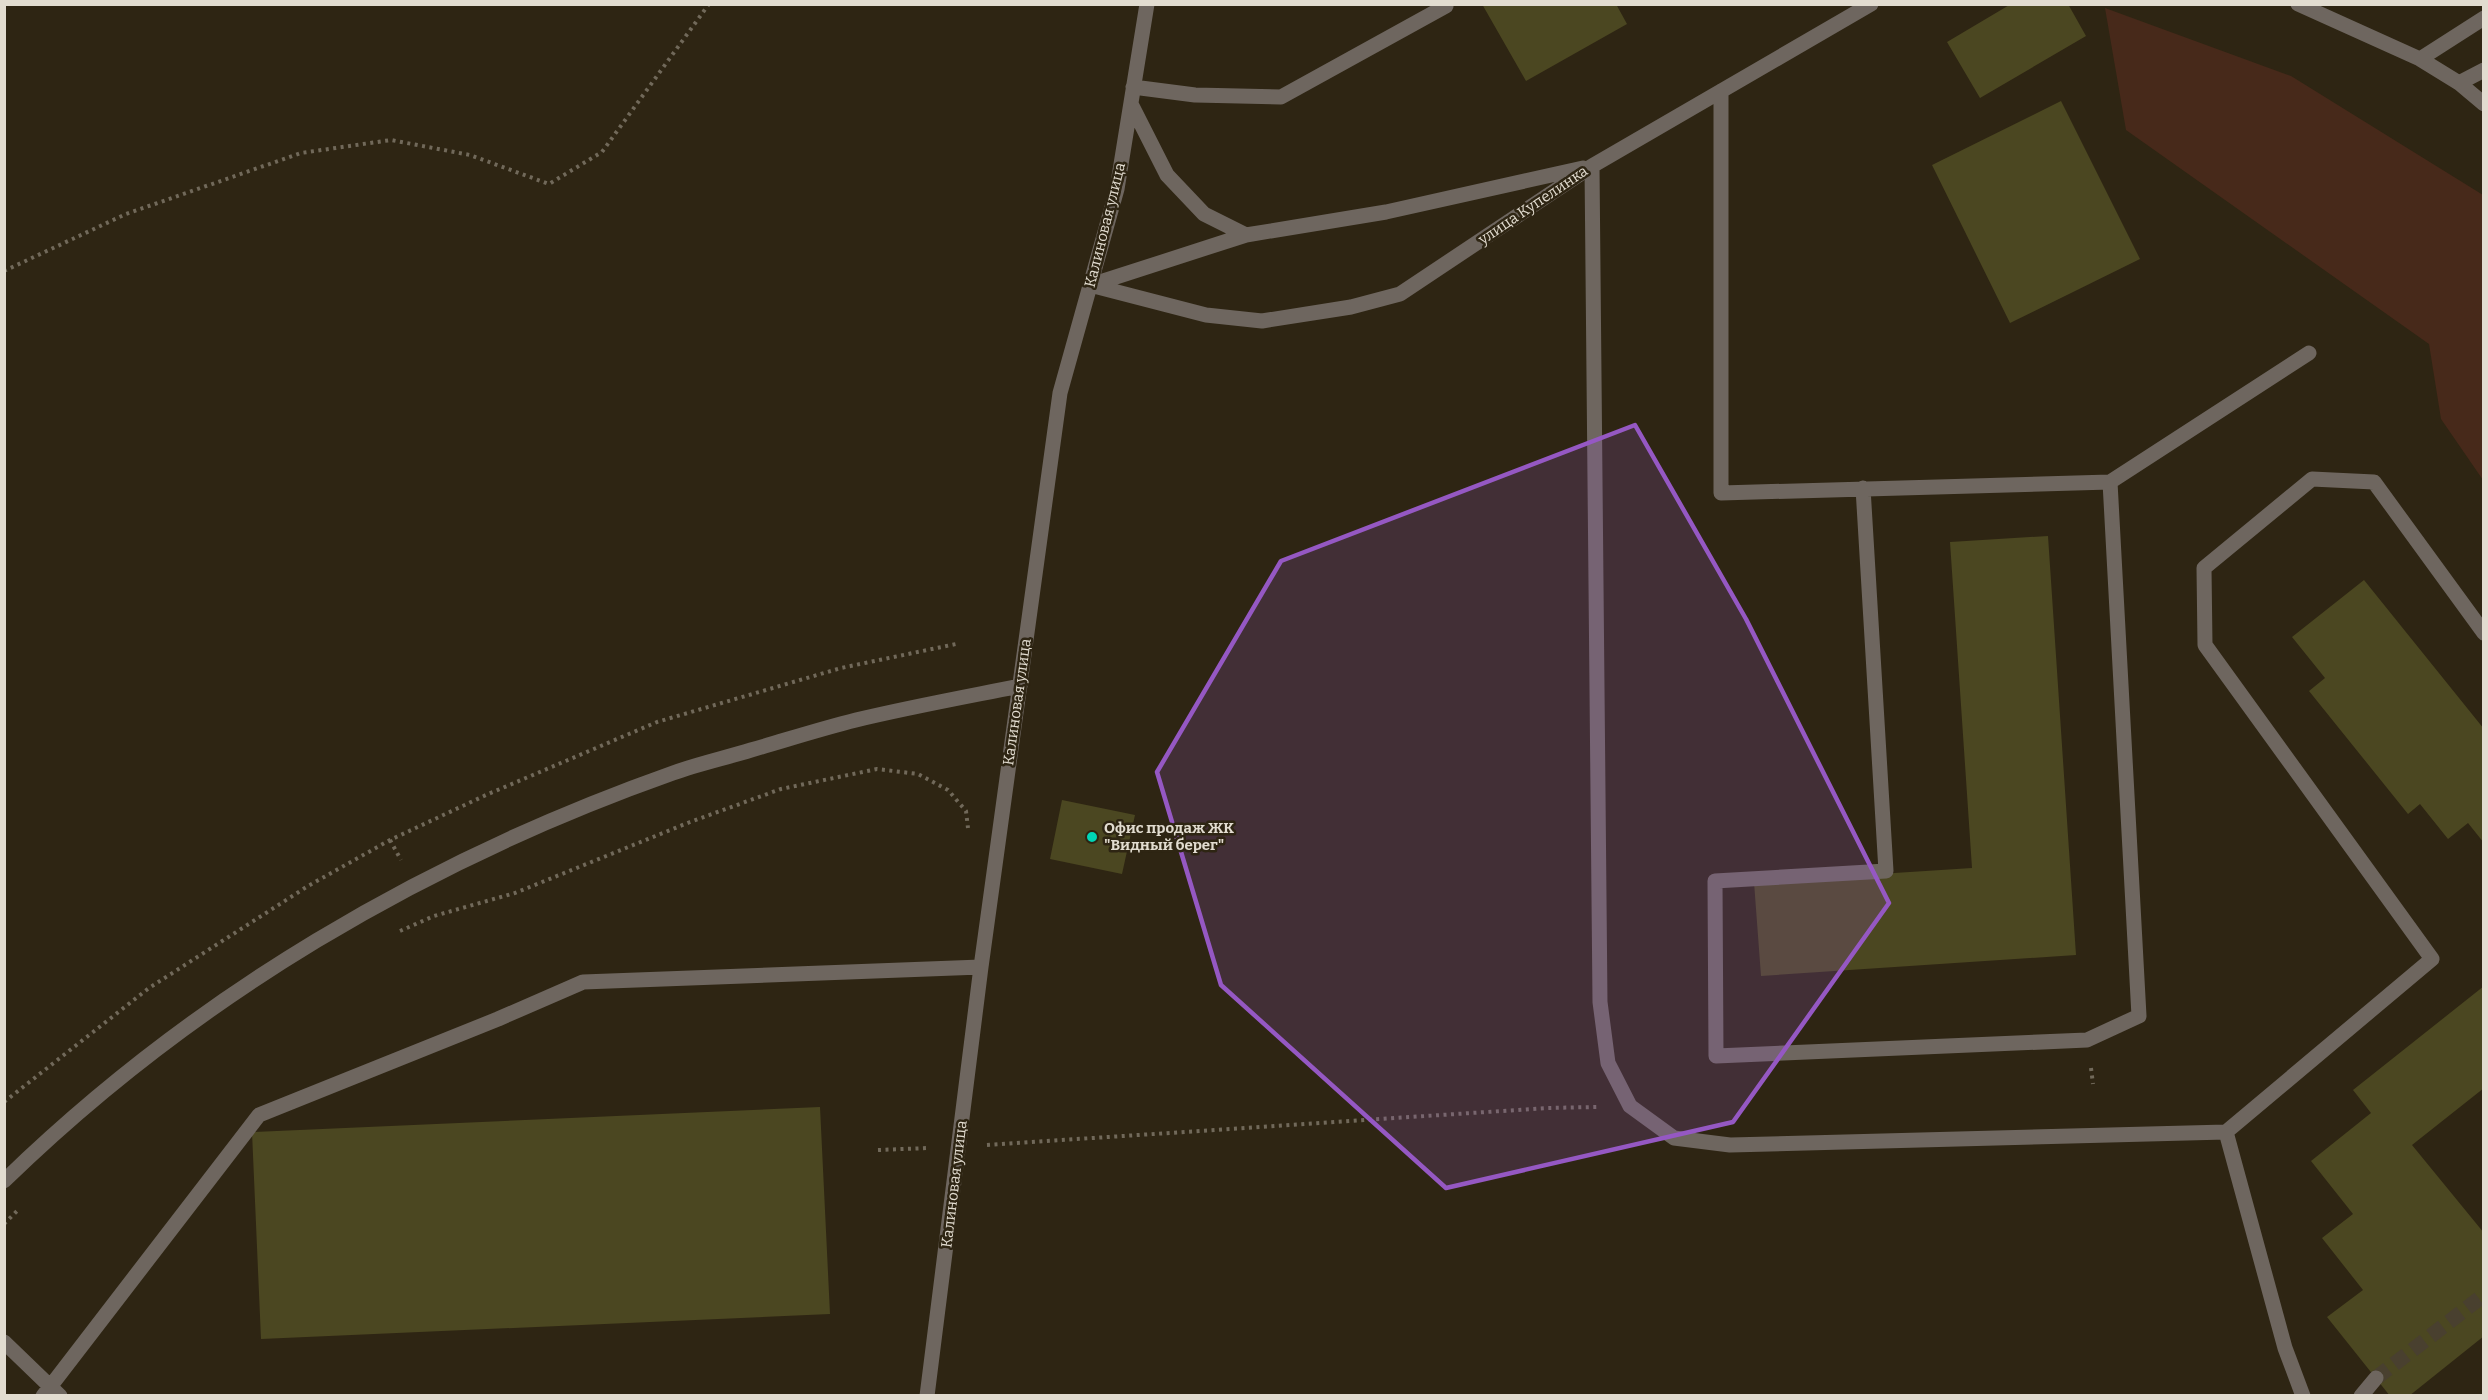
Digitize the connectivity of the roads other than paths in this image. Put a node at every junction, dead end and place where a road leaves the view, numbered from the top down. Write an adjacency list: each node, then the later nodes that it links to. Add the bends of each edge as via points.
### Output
1 (1871, 4): 10 (street)
2 (2298, 4): 6 (street)
3 (1446, 6): 9 (street, via 1281,97 1194,95)
4 (1148, 8): 9 (street, Калиновая улица)
5 (2484, 18): 6 (street)
6 (2420, 59): 8 (street)
7 (2484, 70): 8 (street)
8 (2459, 83): 12 (street)
9 (1134, 87): 11 (street, Калиновая улица)
10 (1721, 91): 13 (street); 18 (street, via 1721,493)
11 (1131, 104): 14 (street, via 1167,175 1204,214); 15 (street, Калиновая улица, via 1117,189)
12 (2484, 104)
13 (1592, 166): 14 (street, улица Купелинка, via 1386,212); 15 (street, улица Купелинка, via 1400,294 1351,307 1262,321 1206,315); 22 (street, via 1600,1002 1608,1062 1630,1106 1674,1138 1730,1145)
14 (1246, 235): 15 (street, улица Купелинка)
15 (1090, 285): 20 (street, Калиновая улица, via 1059,393)
16 (2309, 353): 17 (street)
17 (2110, 482): 18 (street); 18 (street, via 2139,1016 2087,1040 1716,1056 1715,881 1886,871)
18 (1863, 488)
19 (2484, 633): 22 (street, via 2374,482 2312,479 2204,568 2205,645 2432,959)
20 (1020, 686): 21 (street, Калиновая улица); 23 (street, via 855,720 674,772 503,840 335,928 184,1027 47,1140)
21 (981, 967): 26 (street, via 583,982 259,1115); 27 (street, Калиновая улица)
22 (2226, 1132): 28 (street, via 2285,1348)
23 (4, 1181)
24 (4, 1342): 26 (street)
25 (2376, 1378): 29 (street)
26 (51, 1392)
27 (927, 1395)
28 (2303, 1395)
29 (2361, 1395)

